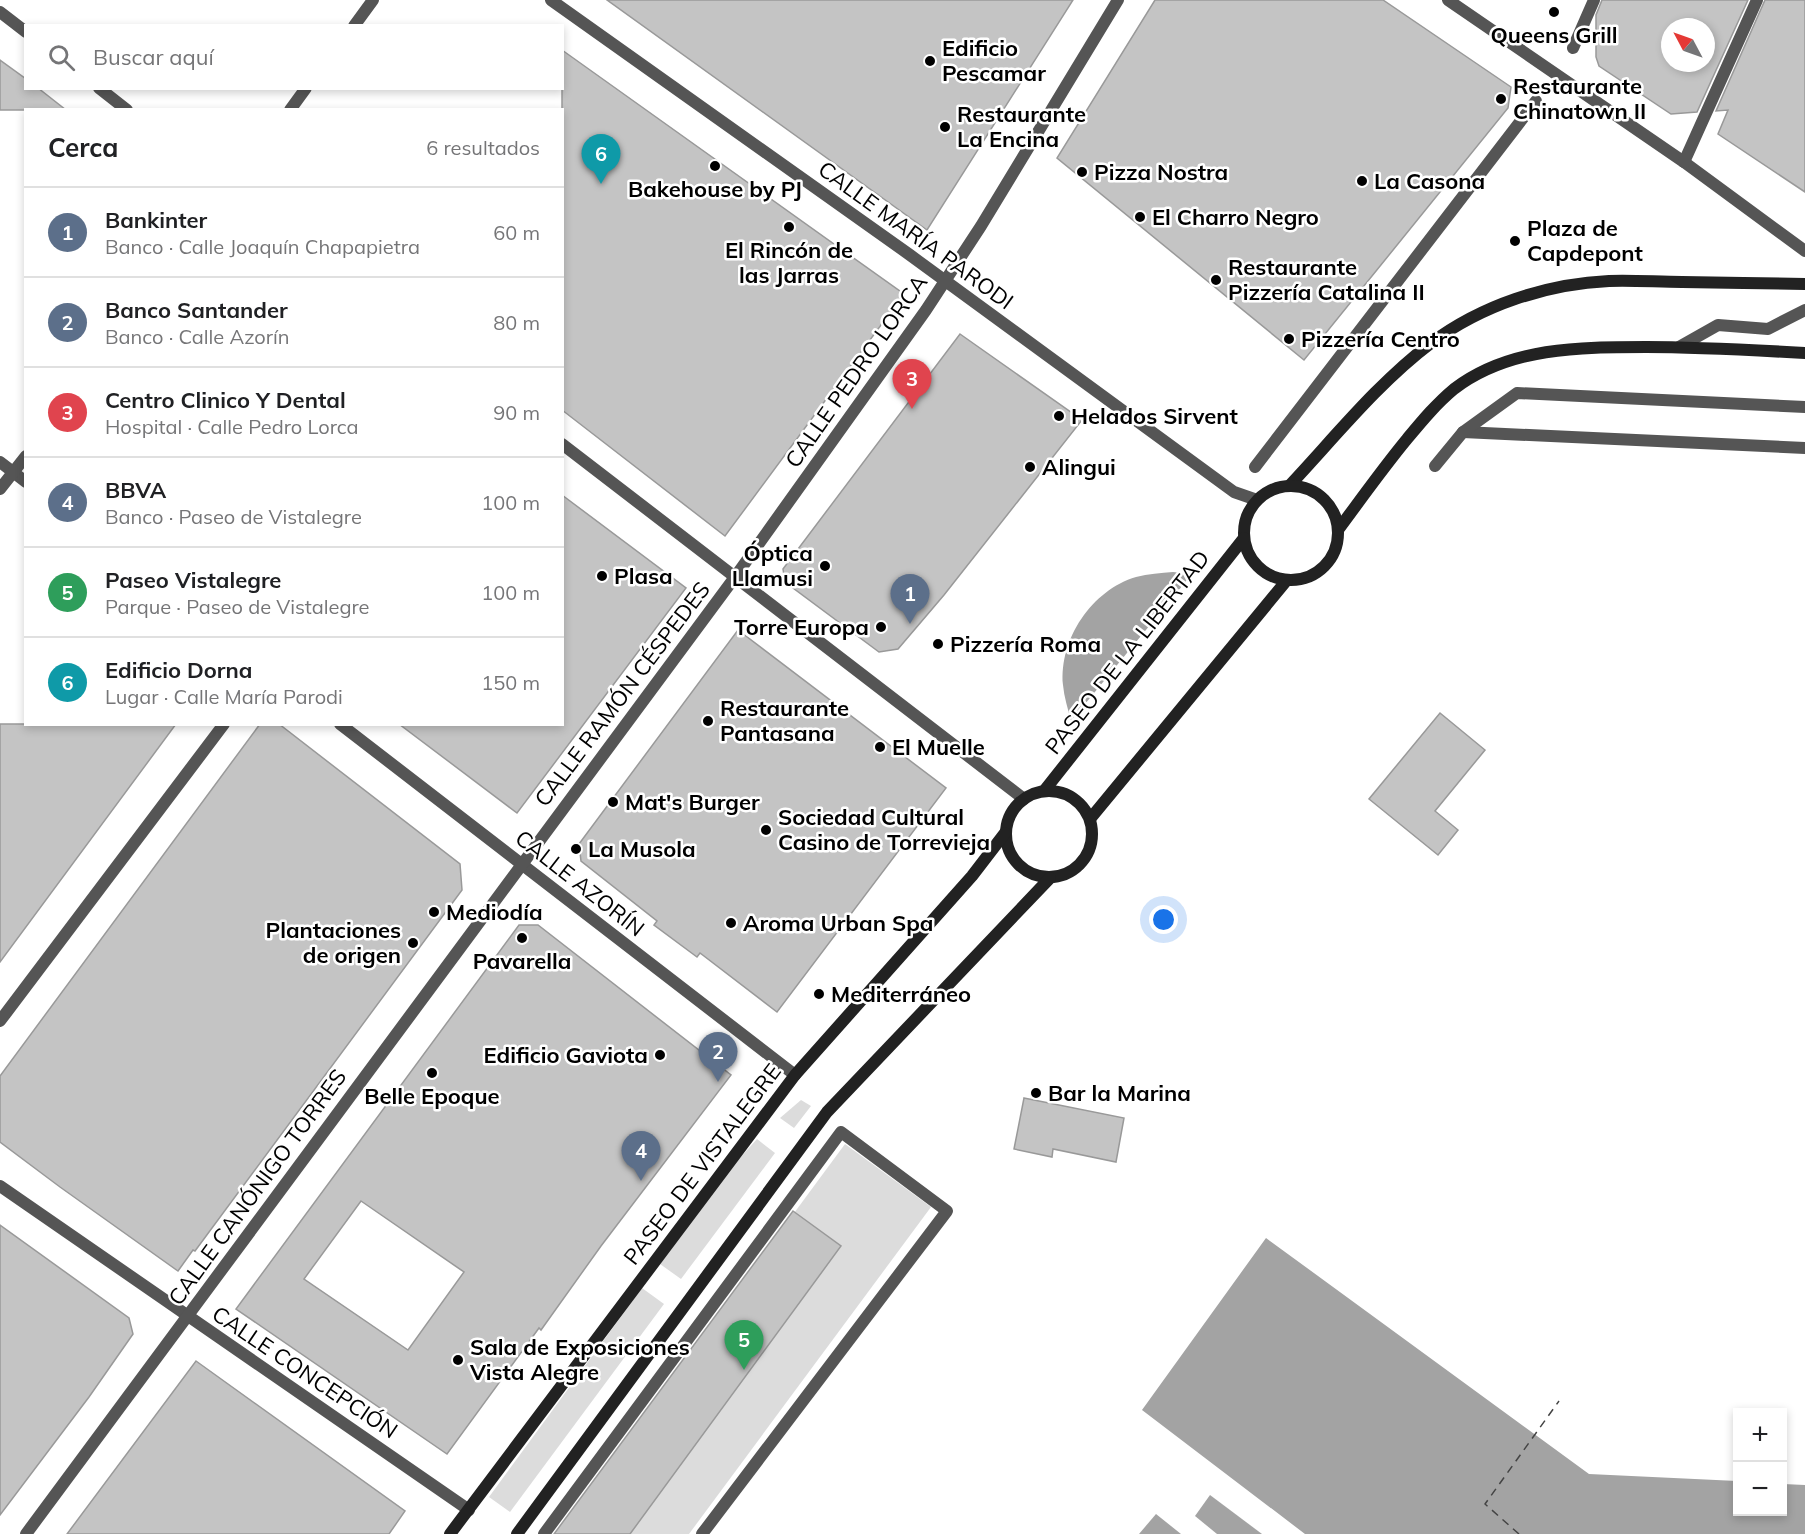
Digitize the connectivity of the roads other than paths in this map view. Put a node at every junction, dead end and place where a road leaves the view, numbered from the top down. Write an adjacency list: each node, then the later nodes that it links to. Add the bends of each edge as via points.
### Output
1 (374, 0): 8 (street)
2 (551, 0): 18 (street, CALLE MARÍA PARODI)
3 (1118, 0): 18 (street, CALLE PEDRO LORCA)
4 (1448, 0): 16 (street)
5 (1594, 0): 10 (street)
6 (1757, 0): 16 (street)
7 (0, 12): 9 (street)
8 (356, 24)
9 (24, 30)
10 (1573, 48)
11 (102, 90): 14 (street)
12 (305, 90): 15 (street)
13 (1536, 101): 30 (street)
14 (124, 108)
15 (291, 108)
16 (1684, 162): 17 (street)
17 (1805, 251)
18 (945, 281): 35 (street, CALLE MARÍA PARODI, via 1234,492); 38 (street, CALLE PEDRO LORCA)
19 (1805, 284): 33 (street, via 1610,281 1536,292 1502,304 1466,321 1406,364)
20 (1805, 310): 21 (street, via 1768,328 1718,325)
21 (1679, 347): 22 (street); 36 (street, via 1557,349 1514,359 1478,374 1430,411)
22 (1805, 353)
23 (1805, 407): 24 (street, via 1517,393)
24 (1463, 432): 26 (street); 29 (street)
25 (564, 446): 38 (street)
26 (1805, 448)
27 (24, 458): 31 (street)
28 (0, 462): 31 (street)
29 (1435, 466)
30 (1255, 467)
31 (13, 472): 32 (street); 34 (street)
32 (24, 480)
33 (1290, 485): 35 (street, via 1275,488); 36 (street, via 1304,487 1328,502)
34 (0, 489)
35 (1257, 500): 37 (street, PASEO DE LA LIBERTAD, via 1245,522)
36 (1338, 530): 39 (street, via 1337,544 1319,571)
37 (1244, 538): 39 (street, via 1248,554 1258,567); 42 (street, PASEO DE LA LIBERTAD)
38 (735, 577): 43 (street); 46 (street, CALLE RAMÓN CÉSPEDES)
39 (1287, 580): 44 (street)
40 (222, 726): 48 (street)
41 (343, 726): 46 (street, CALLE AZORÍN)
42 (1044, 791): 43 (street); 44 (street, via 1059,791 1072,797)
43 (1024, 799): 45 (street, PASEO DE VISTALEGRE, via 1014,808)
44 (1090, 819): 47 (street, via 1093,833 1086,858 1070,872)
45 (1005, 833): 47 (street, via 1014,860 1030,873); 49 (street, PASEO DE VISTALEGRE, via 972,876)
46 (522, 865): 49 (street, CALLE AZORÍN); 51 (street, CALLE CANÓNIGO TORRES)
47 (1050, 878): 55 (street, via 827,1112)
48 (0, 1021)
49 (795, 1075): 52 (street, PASEO DE VISTALEGRE)
50 (0, 1186): 51 (street, CALLE CONCEPCIÓN)
51 (188, 1317): 52 (street, CALLE CONCEPCIÓN); 53 (street, CALLE CANÓNIGO TORRES)
52 (469, 1510): 54 (street, PASEO DE VISTALEGRE)
53 (26, 1534)
54 (450, 1534)
55 (517, 1534)
56 (544, 1534): 57 (street, via 841,1132 947,1211)
57 (702, 1534)

